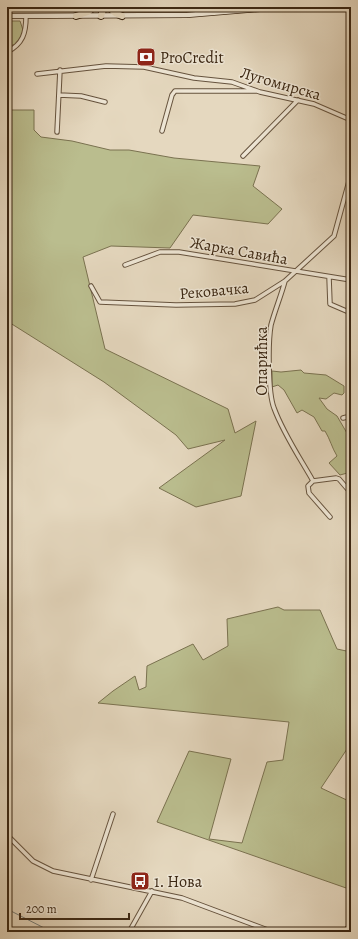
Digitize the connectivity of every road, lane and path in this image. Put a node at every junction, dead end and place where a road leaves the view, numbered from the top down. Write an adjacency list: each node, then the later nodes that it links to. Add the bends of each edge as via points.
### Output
1 (94, 7): 8 (highway)
2 (99, 7): 9 (highway)
3 (104, 7): 9 (highway)
4 (108, 7): 10 (highway)
5 (284, 7): 10 (main road, via 213,14)
6 (7, 16): 7 (main road)
7 (26, 16): 8 (main road); 11 (street, via 25,33 17,45)
8 (76, 16): 9 (main road)
9 (101, 16): 10 (main road)
10 (122, 16)
11 (7, 52)
12 (60, 70): 13 (street, Лугомирска); 14 (street, Лугомирска, via 140,66 194,78 232,82); 15 (street)
13 (37, 74)
14 (257, 92): 16 (street, Лугомирска); 19 (street, via 175,92)
15 (59, 95): 17 (street, via 81,96); 20 (street)
16 (298, 100): 18 (street, Лугомирска, via 320,106); 21 (street)
17 (105, 102)
18 (351, 120)
19 (162, 131)
20 (57, 132)
21 (243, 156)
22 (351, 174): 24 (street, Рековачка, via 335,234)
23 (125, 265): 24 (street, Жарка Савића, via 166,252 179,252)
24 (295, 272): 25 (street, Жарка Савића); 27 (street, Рековачка)
25 (329, 277): 26 (street, Жарка Савића); 29 (street, via 330,304)
26 (351, 280)
27 (285, 281): 28 (street, Рековачка, via 255,300 223,304 100,302); 32 (street, Опарићка, via 271,328 272,398 282,425)
28 (91, 286)
29 (351, 313)
30 (351, 416): 31 (street)
31 (343, 418)
32 (313, 481): 33 (street, via 338,478); 34 (street, via 307,491)
33 (351, 493)
34 (330, 516)
35 (114, 814): 37 (street)
36 (7, 835): 37 (street, via 29,857 45,868)
37 (91, 880): 38 (street)
38 (152, 891): 40 (street); 41 (street, via 189,900)
39 (351, 925): 42 (main road)
40 (129, 932)
41 (273, 932)
42 (344, 932)

